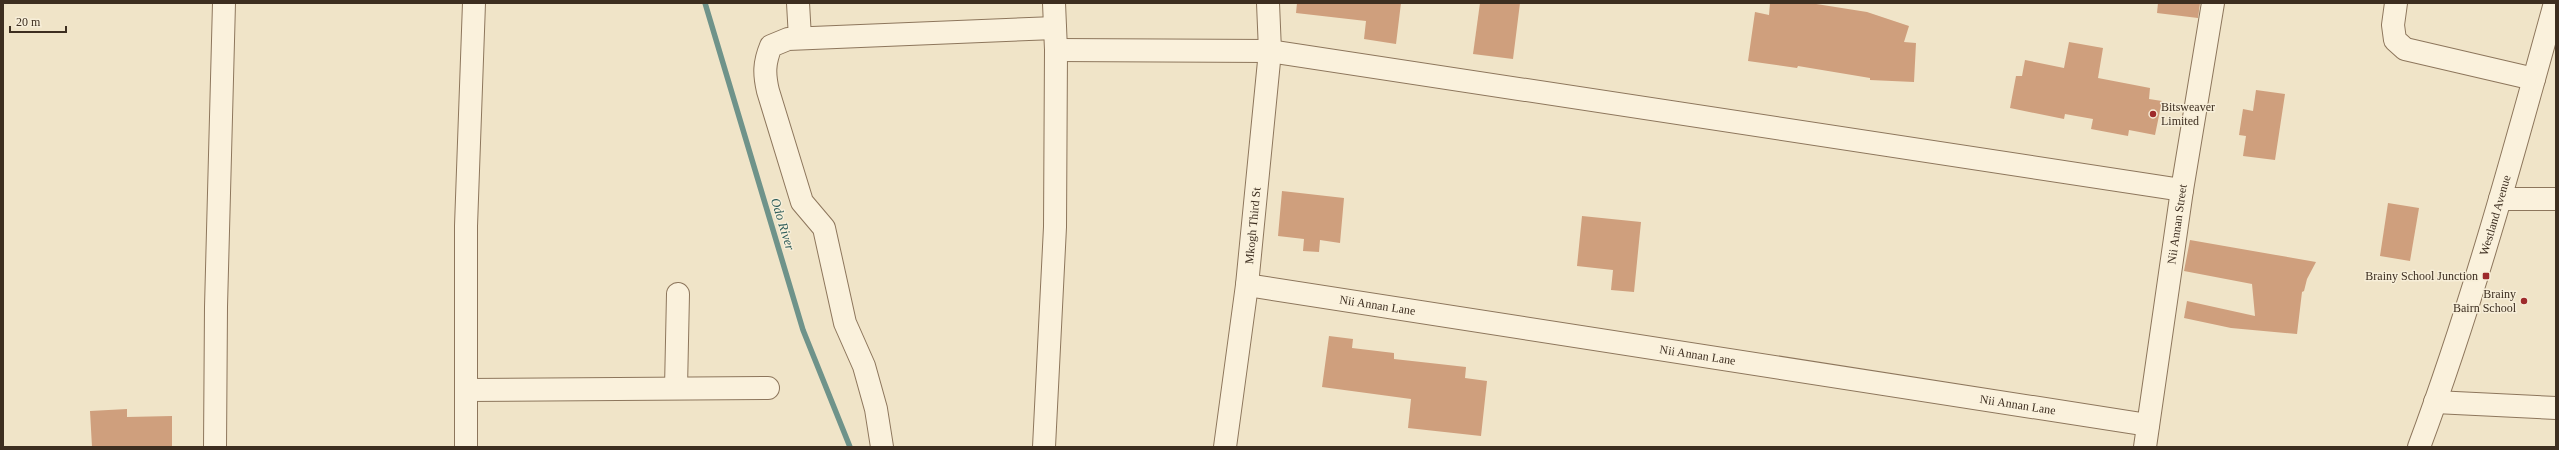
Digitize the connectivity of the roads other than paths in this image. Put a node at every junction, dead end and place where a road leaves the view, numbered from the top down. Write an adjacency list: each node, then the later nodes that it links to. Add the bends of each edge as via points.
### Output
1 (224, 3): 25 (street)
2 (474, 3): 21 (street, via 466,226)
3 (798, 3): 10 (street)
4 (1054, 3): 9 (street)
5 (1268, 3): 12 (street, Mkogh Third St)
6 (2213, 3): 14 (street, Nii Annan Street)
7 (2396, 3): 13 (street, via 2393,25 2395,40 2405,49)
8 (2555, 3): 13 (street, Westland Avenue)
9 (1055, 28): 10 (street); 11 (street)
10 (800, 38): 27 (street, via 788,39 771,46 765,61 764,75 802,202 824,228 845,323 864,366 876,408)
11 (1056, 50): 12 (street); 28 (street, via 1056,227)
12 (1270, 51): 14 (street); 17 (street, Mkogh Third St)
13 (2534, 79): 15 (street, Westland Avenue)
14 (2182, 190): 24 (street, Nii Annan Street)
15 (2500, 199): 16 (street); 22 (street, Westland Avenue)
16 (2556, 199)
17 (1247, 285): 24 (street, Nii Annan Lane); 29 (street, Mkogh Third St)
18 (678, 294): 19 (street)
19 (676, 388): 20 (street); 21 (street)
20 (768, 388)
21 (466, 390): 26 (street)
22 (2435, 402): 23 (street); 31 (street, Westland Avenue)
23 (2556, 408)
24 (2148, 425): 30 (street, Nii Annan Street)
25 (215, 447)
26 (466, 447)
27 (882, 447)
28 (1044, 447)
29 (1225, 447)
30 (2145, 447)
31 (2419, 447)

